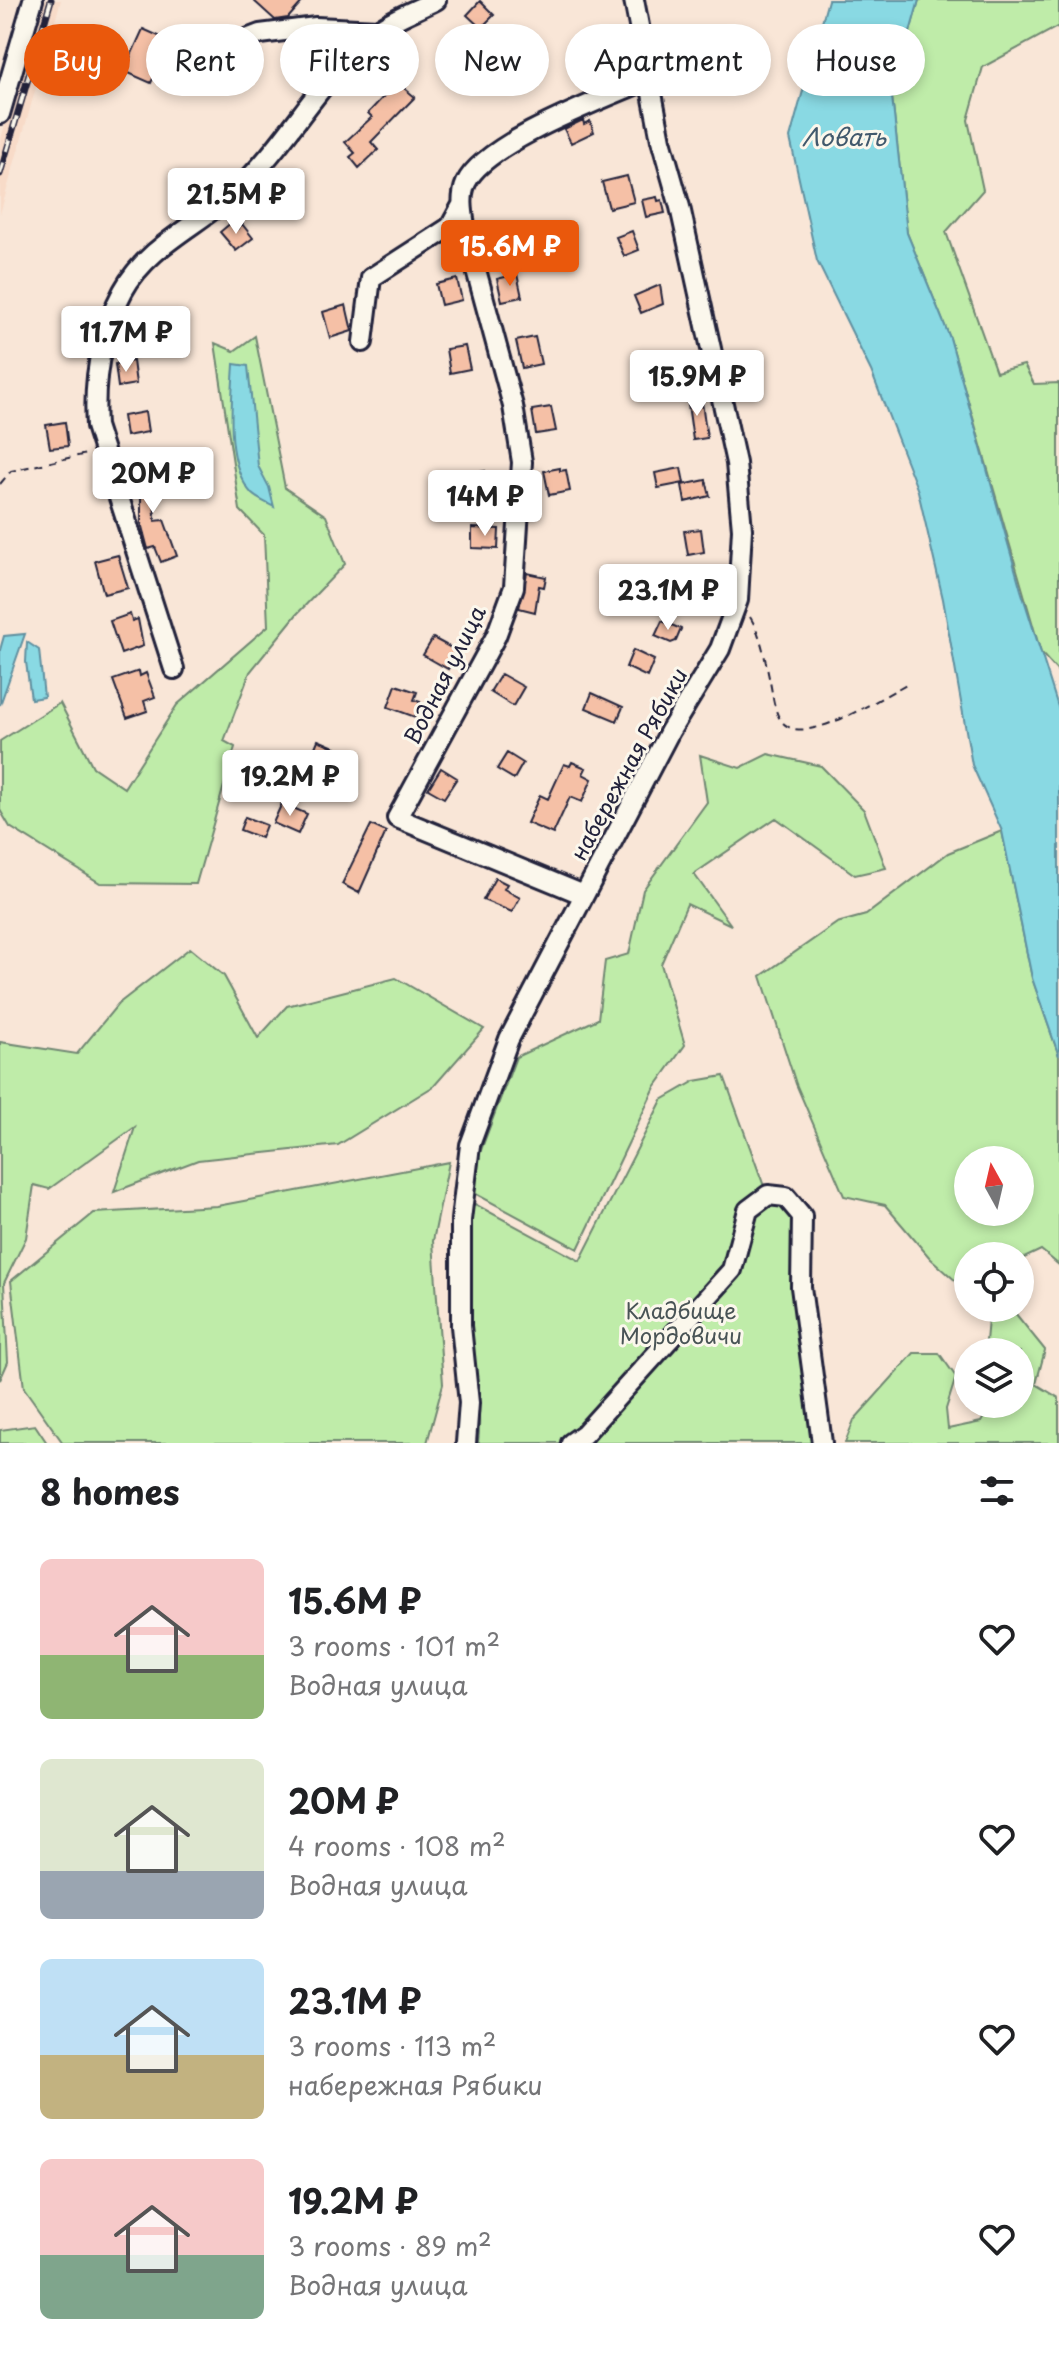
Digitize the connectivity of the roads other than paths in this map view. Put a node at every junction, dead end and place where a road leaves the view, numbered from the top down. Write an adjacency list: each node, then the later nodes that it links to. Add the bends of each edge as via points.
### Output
1 (33, 0): 9 (street)
2 (436, 0): 4 (street)
3 (634, 0): 5 (street, набережная Рябики)
4 (390, 24)
5 (639, 24)
6 (317, 96): 12 (street, via 236,191 146,260 124,289 105,331 93,386 96,426)
7 (612, 96): 10 (street, via 513,141 481,163 466,183)
8 (653, 96): 13 (street, набережная Рябики, via 736,463 742,529 738,600 720,649 670,731)
9 (0, 114)
10 (462, 205): 11 (street, via 450,227 371,278); 13 (street, Водная улица, via 522,462 514,587 496,636 397,818)
11 (363, 342)
12 (174, 669)
13 (584, 895): 14 (street, набережная Рябики, via 509,1039 470,1145 461,1220)
14 (466, 1443)
15 (571, 1443): 16 (street, via 732,1270 748,1210 768,1195 786,1197 802,1216 801,1287)
16 (822, 1443)

